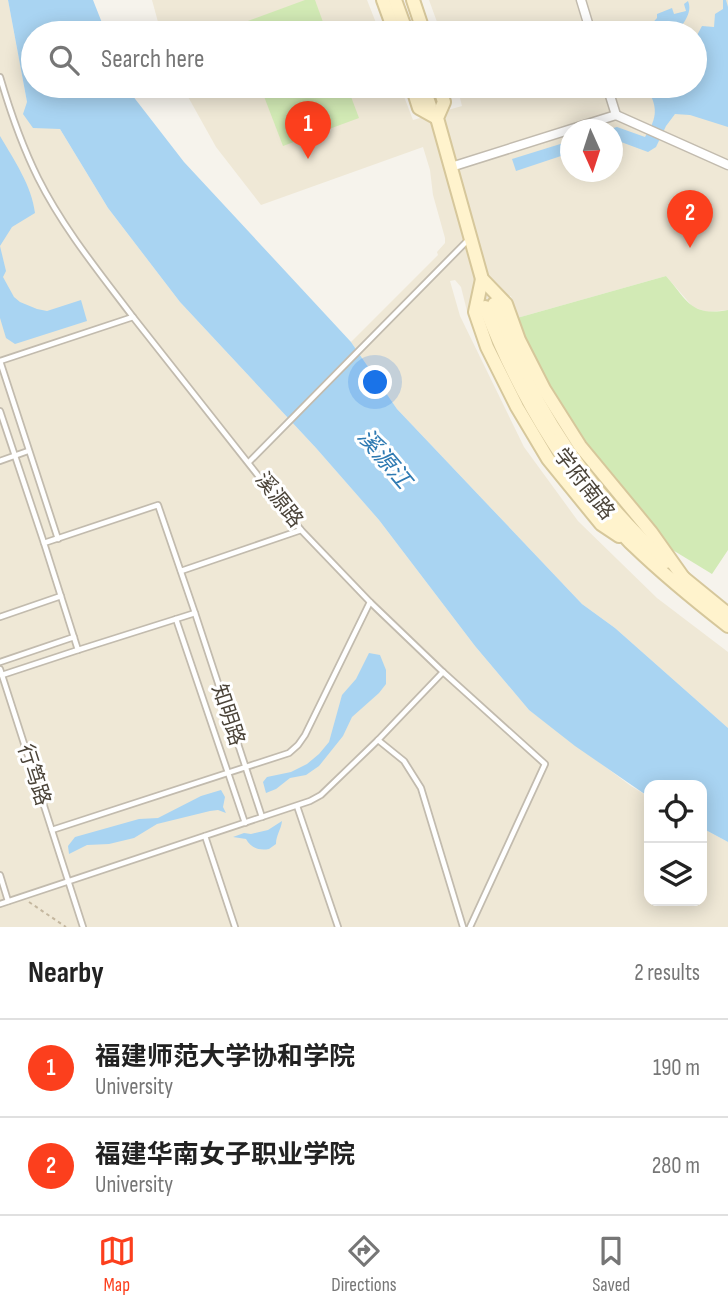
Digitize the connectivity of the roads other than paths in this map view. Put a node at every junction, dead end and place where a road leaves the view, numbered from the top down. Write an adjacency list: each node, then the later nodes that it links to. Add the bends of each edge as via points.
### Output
1 (383, 0): 6 (main road)
2 (395, 0): 7 (main road)
3 (404, 0): 8 (main road)
4 (412, 0): 9 (main road)
5 (581, 0): 10 (street)
6 (391, 21)
7 (403, 21)
8 (411, 21)
9 (420, 21)
10 (587, 21)
11 (0, 77): 21 (lane, 溪源路, via 43,187 81,249)
12 (416, 98): 16 (main road, via 419,108)
13 (443, 98): 16 (main road)
14 (611, 98): 15 (street)
15 (616, 115): 17 (street); 18 (street)
16 (437, 118): 18 (main road)
17 (728, 166)
18 (451, 167): 19 (main road)
19 (471, 237): 20 (main road); 27 (lane)
20 (482, 279): 31 (main road, via 475,312 517,407 548,459 601,524); 33 (main road, via 506,304 544,389 580,446)
21 (132, 317): 22 (lane); 27 (lane, 溪源路)
22 (0, 361): 24 (lane)
23 (0, 411): 25 (lane)
24 (28, 451): 25 (lane); 29 (lane)
25 (15, 456): 26 (lane); 30 (lane)
26 (0, 461)
27 (248, 462): 28 (lane, 溪源路)
28 (301, 530): 32 (lane); 35 (lane, 溪源路)
29 (58, 539): 30 (lane); 32 (lane, 知明路, via 158,505)
30 (44, 544): 34 (lane)
31 (632, 545): 33 (main road, 学府南路, via 558,452 526,400 500,346 490,305 565,448 639,538); 40 (main road, 学府南路)
32 (181, 571): 36 (lane, 知明路)
33 (685, 580): 37 (main road, 学府南路)
34 (61, 597): 38 (lane); 41 (lane)
35 (370, 603): 45 (lane, 溪源路); 48 (lane, via 298,746)
36 (195, 612): 39 (lane); 48 (lane, 知明路)
37 (728, 614)
38 (0, 617)
39 (176, 619): 42 (lane); 49 (lane, 知明路)
40 (728, 626)
41 (74, 637): 42 (lane); 43 (lane)
42 (78, 650): 46 (lane)
43 (0, 662)
44 (0, 669): 46 (lane, 行笃路)
45 (443, 672): 47 (lane); 63 (lane, 溪源路, via 545,764)
46 (2, 675): 53 (lane, 行笃路)
47 (378, 740): 50 (lane, via 321,795); 62 (lane, via 404,761 421,788)
48 (245, 767): 49 (lane); 51 (lane, 知明路)
49 (228, 773): 52 (lane, 知明路); 53 (lane)
50 (298, 806): 51 (lane); 61 (lane)
51 (262, 817): 52 (lane)
52 (245, 823): 54 (lane)
53 (52, 830): 56 (lane, 行笃路)
54 (205, 836): 56 (lane); 60 (lane)
55 (0, 875): 57 (lane)
56 (68, 882): 57 (lane); 59 (lane, 行笃路)
57 (9, 901): 58 (lane)
58 (0, 904)
59 (83, 927)
60 (235, 927)
61 (338, 927)
62 (463, 927)
63 (470, 927)

